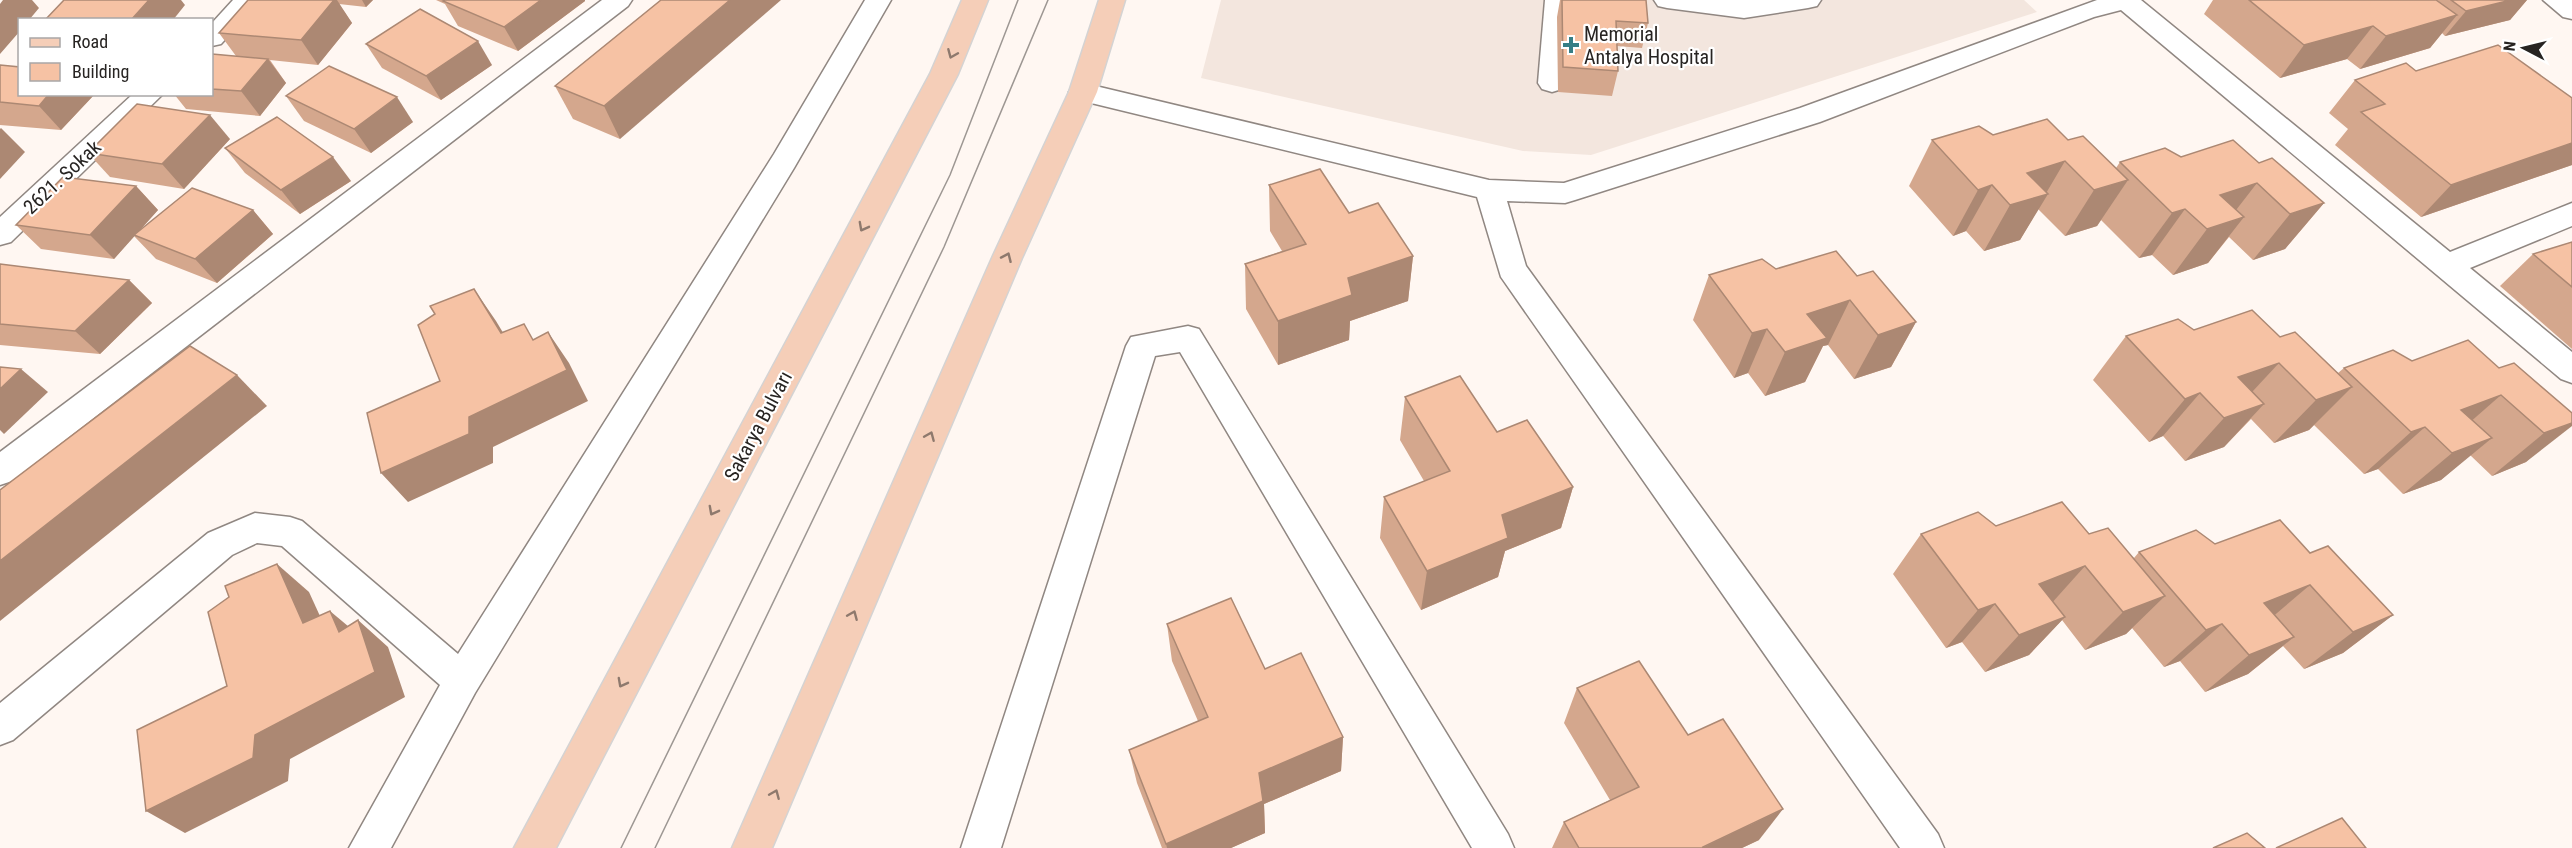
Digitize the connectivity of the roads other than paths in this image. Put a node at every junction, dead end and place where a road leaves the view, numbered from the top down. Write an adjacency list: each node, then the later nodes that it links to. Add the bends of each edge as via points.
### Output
1 (248, 0): 13 (street)
2 (619, 0): 22 (street)
3 (878, 0): 23 (street, via 784,161)
4 (975, 0): 26 (main road, Sakarya Bulvarı, one-way to 26, via 944,74)
5 (1112, 0): 15 (main road)
6 (1558, 0): 14 (street)
7 (1667, 0): 8 (street, via 1744,10)
8 (1808, 0)
9 (2127, 0): 11 (street); 20 (street)
10 (2556, 0): 12 (street)
11 (2080, 5): 17 (street, via 1810,115 1565,193)
12 (2572, 10)
13 (213, 37)
14 (1552, 83)
15 (1083, 92): 17 (street); 27 (main road, one-way to 15, via 1007,258)
16 (148, 96): 19 (street, 2621. Sokak)
17 (1489, 190): 30 (street, via 1512,269)
18 (2572, 214): 20 (street)
19 (0, 234)
20 (2446, 266): 21 (street)
21 (2572, 370)
22 (0, 471)
23 (462, 681): 24 (street, via 290,532 255,528 220,544); 25 (street)
24 (0, 727)
25 (369, 848)
26 (534, 848)
27 (752, 848)
28 (981, 848): 29 (street, via 1142,346 1188,338)
29 (1494, 848)
30 (1924, 848)

